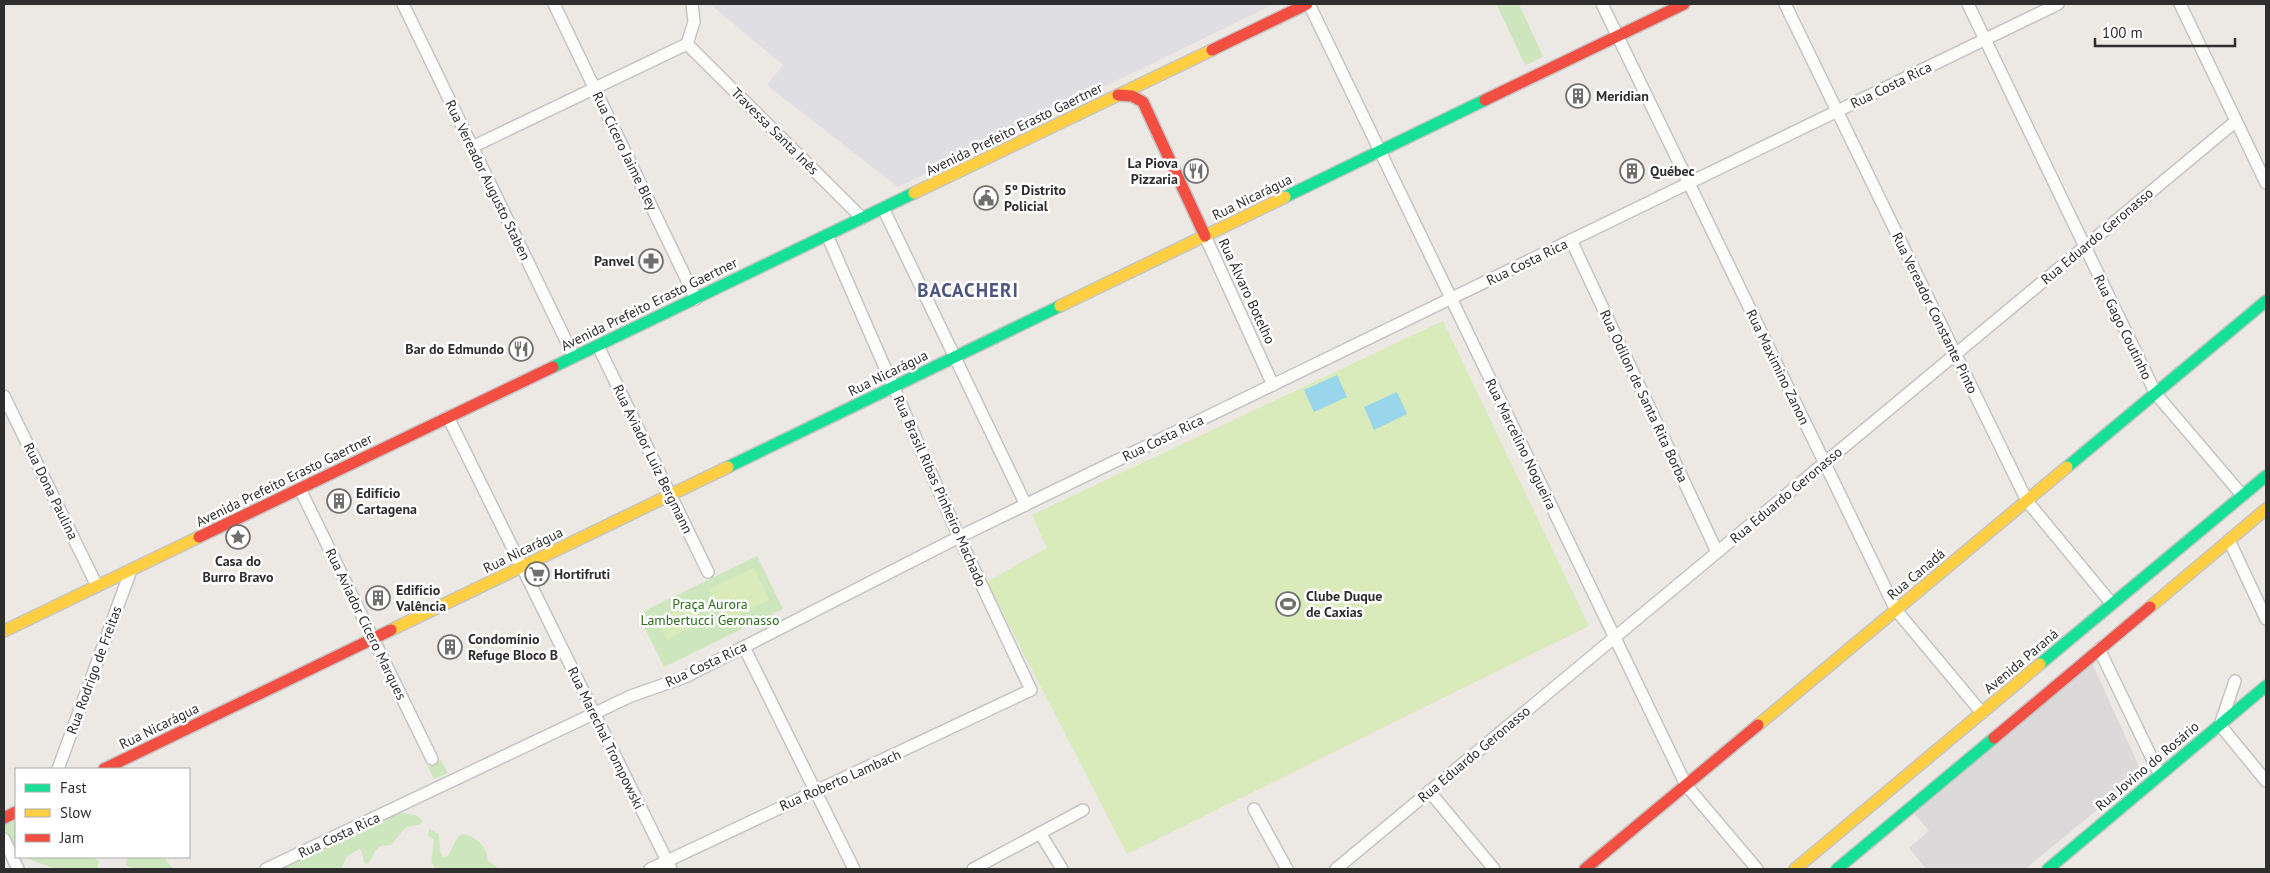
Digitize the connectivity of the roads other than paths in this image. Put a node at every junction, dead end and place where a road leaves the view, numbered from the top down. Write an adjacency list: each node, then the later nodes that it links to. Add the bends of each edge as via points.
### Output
1 (403, 4): 20 (street, Rua Vereador Augusto Staben)
2 (554, 4): 15 (street, Rua Cícero Jaime Bley)
3 (692, 4): 13 (street, via 694,22)
4 (1308, 4): 14 (main road, Avenida Prefeito Erasto Gaertner); 21 (street, Rua Marcelino Nogueira)
5 (1602, 4): 11 (street, Rua Maximino Zanon)
6 (1684, 4): 11 (main road, Rua Nicarágua)
7 (1785, 4): 18 (street, Rua Vereador Constante Pinto)
8 (1968, 4): 12 (street, Rua Gago Coutinho)
9 (2058, 4): 12 (street, Rua Costa Rica)
10 (2180, 4): 19 (street)
11 (1617, 36): 21 (main road, Rua Nicarágua); 22 (street, Rua Maximino Zanon)
12 (1985, 39): 18 (street, Rua Costa Rica); 29 (street, Rua Gago Coutinho)
13 (687, 44): 15 (street); 25 (street, Travessa Santa Inês)
14 (1153, 79): 16 (main road, Avenida Prefeito Erasto Gaertner); 17 (main road)
15 (595, 88): 20 (street); 30 (street, Rua Cícero Jaime Bley)
16 (1118, 95): 17 (main road, via 1132,96); 24 (main road, Avenida Prefeito Erasto Gaertner)
17 (1143, 102): 27 (main road, Rua Álvaro Botelho)
18 (1837, 111): 22 (street, Rua Costa Rica); 34 (street, Rua Vereador Constante Pinto)
19 (2236, 120): 23 (street); 29 (street, Rua Eduardo Geronasso)
20 (472, 147): 35 (street, Rua Vereador Augusto Staben)
21 (1380, 151): 27 (main road, Rua Nicarágua); 31 (street, Rua Marcelino Nogueira)
22 (1689, 183): 28 (street, Rua Costa Rica); 42 (street, Rua Maximino Zanon)
23 (2266, 183)
24 (883, 208): 25 (main road, Avenida Prefeito Erasto Gaertner); 36 (street)
25 (862, 218): 26 (main road, Avenida Prefeito Erasto Gaertner)
26 (827, 235): 30 (main road, Avenida Prefeito Erasto Gaertner); 38 (street, Rua Brasil Ribas Pinheiro Machado)
27 (1205, 236): 36 (main road, Rua Nicarágua); 37 (street, Rua Álvaro Botelho)
28 (1571, 240): 31 (street, Rua Costa Rica); 52 (street, Rua Odilon de Santa Rita Borba)
29 (2085, 246): 34 (street, Rua Eduardo Geronasso); 39 (street, Rua Gago Coutinho)
30 (696, 298): 33 (main road, Avenida Prefeito Erasto Gaertner)
31 (1451, 299): 37 (street, Rua Costa Rica); 61 (street, Rua Marcelino Nogueira)
32 (2266, 302): 39 (main road, Rua Canadá)
33 (598, 346): 35 (main road, Avenida Prefeito Erasto Gaertner); 45 (street, Rua Aviador Luiz Bergmann)
34 (1955, 354): 42 (street, Rua Eduardo Geronasso); 47 (street, Rua Vereador Constante Pinto)
35 (574, 357): 41 (main road, Avenida Prefeito Erasto Gaertner)
36 (955, 358): 38 (main road, Rua Nicarágua); 48 (street)
37 (1273, 385): 48 (street, Rua Costa Rica)
38 (893, 387): 45 (main road, Rua Nicarágua); 50 (street, Rua Brasil Ribas Pinheiro Machado)
39 (2156, 394): 46 (street, Rua Gago Coutinho); 47 (main road, Rua Canadá)
40 (4, 396): 56 (street, Rua Dona Paulina)
41 (448, 417): 44 (main road, Avenida Prefeito Erasto Gaertner); 53 (street, Rua Marechal Trompowski)
42 (1824, 463): 52 (street, Rua Eduardo Geronasso); 58 (street, Rua Maximino Zanon)
43 (2266, 476): 46 (main road, Avenida Paraná)
44 (300, 489): 54 (main road, Avenida Prefeito Erasto Gaertner); 62 (street, Rua Aviador Cícero Marques)
45 (671, 495): 53 (main road, Rua Nicarágua); 55 (street, Rua Aviador Luiz Bergmann)
46 (2242, 496): 57 (main road, Avenida Paraná)
47 (2026, 501): 57 (street, Rua Vereador Constante Pinto); 58 (main road, Rua Canadá)
48 (1026, 505): 50 (street, Rua Costa Rica)
49 (2266, 509): 51 (main road)
50 (959, 537): 63 (street, Rua Costa Rica); 67 (street, Rua Brasil Ribas Pinheiro Machado)
51 (2229, 540): 59 (street); 64 (main road)
52 (1717, 552): 61 (street, Rua Eduardo Geronasso)
53 (522, 567): 62 (main road, Rua Nicarágua); 69 (street, Rua Marechal Trompowski)
54 (131, 570): 56 (main road, Avenida Prefeito Erasto Gaertner); 72 (street, Rua Rodrigo de Freitas)
55 (708, 572)
56 (98, 586): 60 (main road, Avenida Prefeito Erasto Gaertner)
57 (2112, 604): 68 (main road, Avenida Paraná)
58 (1896, 610): 68 (street, Rua Maximino Zanon); 76 (main road, Rua Canadá)
59 (2266, 619)
60 (4, 631)
61 (1614, 638): 76 (street, Rua Marcelino Nogueira); 78 (street, Rua Eduardo Geronasso)
62 (374, 639): 71 (street, Rua Aviador Cícero Marques); 73 (main road, Rua Nicarágua)
63 (744, 647): 69 (street, Rua Costa Rica, via 685,677 631,696); 77 (street)
64 (2100, 649): 74 (street); 96 (main road)
65 (2235, 681): 70 (street)
66 (2266, 686): 70 (main road, Rua Jovino do Rosário)
67 (1031, 690): 77 (street, Rua Roberto Lambach)
68 (1982, 713): 95 (main road, Avenida Paraná)
69 (594, 714): 83 (street, Rua Marechal Trompowski); 85 (street, Rua Costa Rica)
70 (2220, 725): 74 (main road, Rua Jovino do Rosário); 75 (street)
71 (432, 758)
72 (58, 768)
73 (106, 768)
74 (2160, 775): 97 (main road, Rua Jovino do Rosário)
75 (2266, 781)
76 (1686, 785): 93 (main road, Rua Canadá); 94 (street, Rua Marcelino Nogueira)
77 (815, 790): 83 (street, Rua Roberto Lambach); 87 (street)
78 (1429, 791): 91 (street, Rua Eduardo Geronasso); 92 (street)
79 (1254, 809): 90 (street)
80 (1083, 810): 81 (street)
81 (1040, 833): 88 (street); 89 (street)
82 (4, 839): 84 (street)
83 (669, 865): 86 (street, Rua Roberto Lambach)
84 (19, 869)
85 (266, 869)
86 (650, 869)
87 (854, 869)
88 (972, 869)
89 (1062, 869)
90 (1287, 869)
91 (1336, 869)
92 (1494, 869)
93 (1585, 869)
94 (1757, 869)
95 (1795, 869)
96 (1837, 869)
97 (2048, 869)

